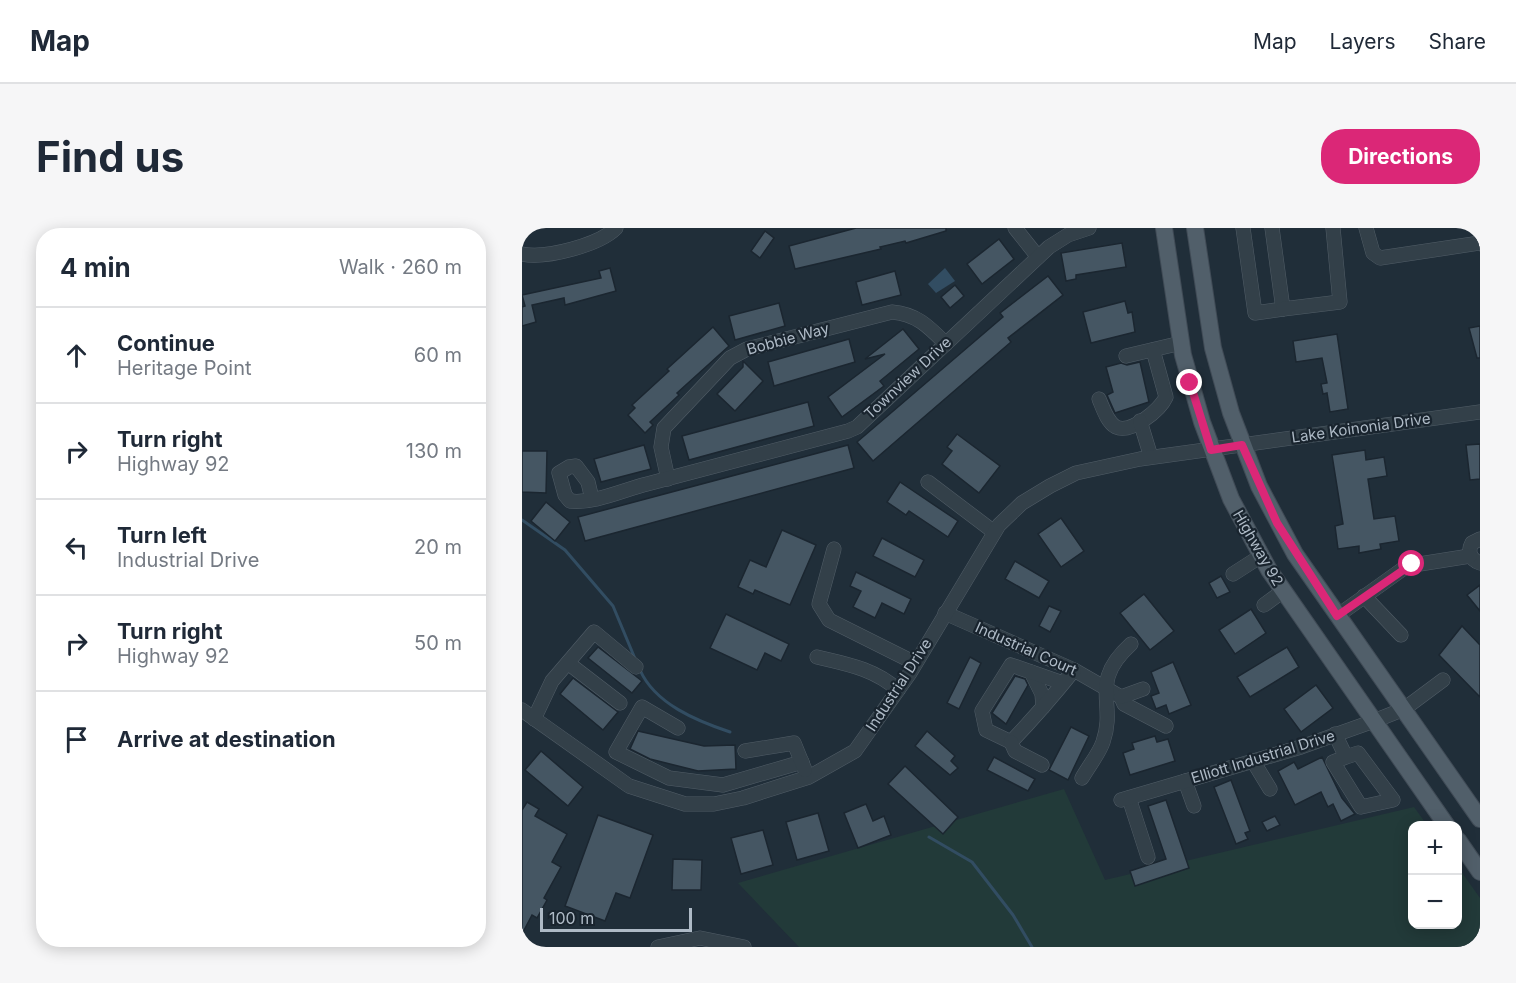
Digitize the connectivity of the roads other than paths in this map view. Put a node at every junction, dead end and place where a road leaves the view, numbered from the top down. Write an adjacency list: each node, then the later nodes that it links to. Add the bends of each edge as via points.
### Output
1 (616, 228): 11 (street, via 596,242 538,255)
2 (1015, 228): 12 (street)
3 (1089, 228): 12 (street, Townview Drive, via 1068,235)
4 (1164, 228): 14 (main road, Highway 92)
5 (1195, 228): 21 (main road, Highway 92, via 1213,348)
6 (1243, 228): 13 (street, via 1255,313)
7 (1272, 228): 13 (street)
8 (1333, 228): 13 (street, via 1340,302)
9 (1366, 228): 10 (street, via 1373,253 1380,258)
10 (1480, 243)
11 (522, 254)
12 (1038, 256): 15 (street, Townview Drive)
13 (1283, 309)
14 (1181, 343): 16 (street); 22 (main road, Highway 92)
15 (946, 344): 24 (street, Townview Drive, via 857,427); 24 (street, Bobbie Way, via 923,321 892,312 747,349 730,358 664,428 661,447)
16 (1153, 350): 17 (street); 20 (street, via 1166,397 1149,418)
17 (1126, 356)
18 (1099, 399): 20 (street, via 1114,427)
19 (1480, 412): 21 (street, Lake Koinonia Drive)
20 (1140, 421): 23 (street)
21 (1242, 445): 22 (street, Industrial Drive); 37 (main road, Highway 92, via 1277,523)
22 (1211, 450): 23 (street, Industrial Drive); 30 (main road, Highway 92)
23 (1151, 457): 27 (street, Industrial Drive, via 1076,472 1022,503)
24 (668, 478): 26 (street, Townview Drive)
25 (928, 482): 27 (street)
26 (592, 499)
27 (994, 532): 36 (street, Industrial Drive)
28 (1480, 539): 31 (street, via 1472,543)
29 (834, 549): 42 (street, via 819,604 829,620)
30 (1261, 556): 32 (street); 33 (main road, Highway 92)
31 (1475, 559): 34 (street, via 1407,566)
32 (1233, 574)
33 (1283, 591): 35 (street); 57 (main road, Highway 92)
34 (1364, 596): 37 (street); 38 (street)
35 (1264, 605)
36 (945, 613): 42 (street, Industrial Drive); 44 (street, Industrial Court)
37 (1337, 616): 54 (main road, Highway 92)
38 (1401, 635)
39 (1131, 644): 48 (street, via 1115,658)
40 (818, 657): 50 (street, via 857,666 886,679)
41 (568, 663): 43 (street, via 594,632); 52 (street); 56 (street, via 552,681)
42 (915, 663): 50 (street, Industrial Drive)
43 (636, 667)
44 (1074, 670): 47 (street); 48 (street, Industrial Court)
45 (1031, 672): 47 (street); 53 (street, via 1042,694); 61 (street, via 1011,665 982,711 986,730)
46 (1443, 680): 54 (street, Elliott Industrial Drive)
47 (1063, 683): 53 (street)
48 (1105, 688): 51 (street, Industrial Court); 68 (street, via 1104,742)
49 (1143, 689): 51 (street)
50 (898, 690): 67 (street, Industrial Drive, via 855,751)
51 (1121, 697): 58 (street, Industrial Court, via 1125,704)
52 (620, 703)
53 (1043, 707): 61 (street)
54 (1404, 709): 57 (street, Elliott Industrial Drive); 74 (main road, Highway 92)
55 (522, 710): 56 (street, Industrial Drive)
56 (534, 719): 72 (street, Industrial Drive, via 629,786 685,804)
57 (1374, 721): 60 (street, Elliott Industrial Drive); 75 (main road, Highway 92)
58 (1166, 726)
59 (678, 728): 70 (street, via 642,707 616,752 669,778)
60 (1335, 734): 63 (street); 64 (street, Elliott Industrial Drive)
61 (1011, 742): 66 (street, via 1015,751)
62 (745, 751): 65 (street, via 794,743)
63 (1346, 757): 63 (street, via 1333,762 1361,807 1393,800 1358,753)
64 (1253, 761): 69 (street, Elliott Industrial Drive); 71 (street)
65 (802, 762): 67 (street); 70 (street, via 723,785)
66 (1042, 765)
67 (809, 777): 72 (street, Industrial Drive)
68 (1082, 778)
69 (1185, 781): 73 (street); 77 (street, Elliott Industrial Drive, via 1125,799)
70 (712, 784): 72 (street)
71 (1270, 789)
72 (714, 804)
73 (1194, 806)
74 (1480, 819)
75 (1444, 821)
76 (1462, 846): 78 (main road)
77 (1148, 857)
78 (1480, 872)
79 (658, 947): 80 (street, via 700,938)
80 (744, 947)

